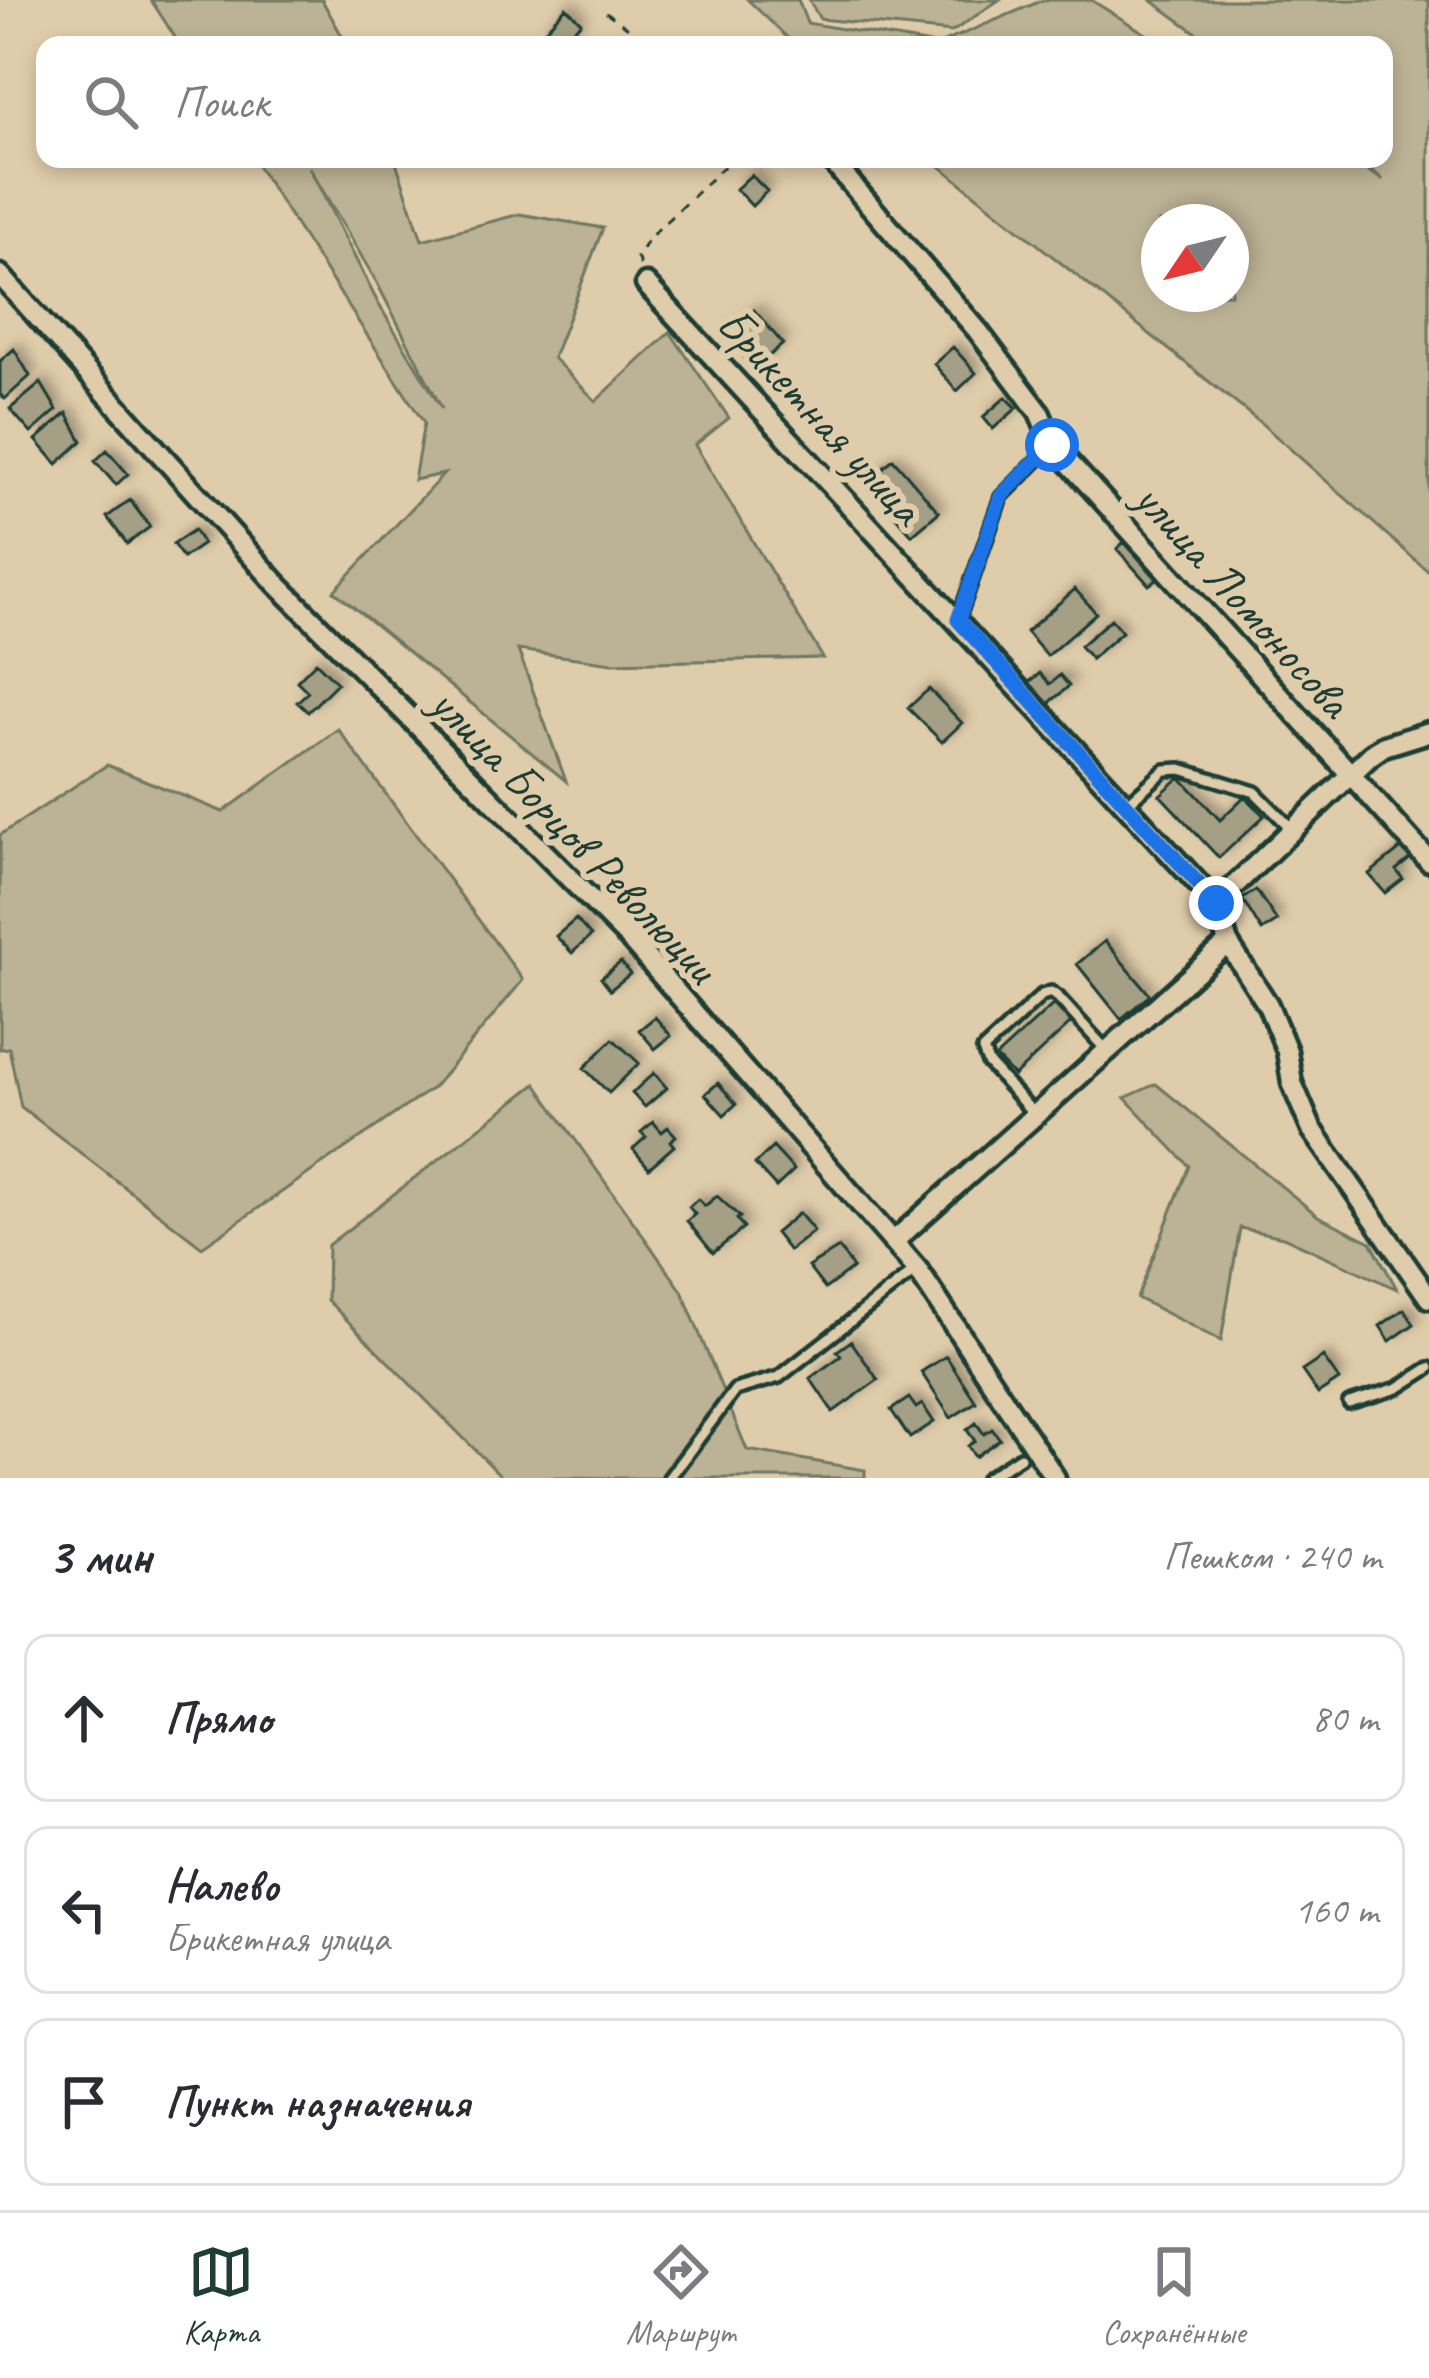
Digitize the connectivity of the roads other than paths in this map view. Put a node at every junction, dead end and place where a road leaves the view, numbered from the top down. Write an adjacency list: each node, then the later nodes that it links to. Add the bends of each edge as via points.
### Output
1 (838, 168): 4 (street, улица Ломоносова, via 978,331 1039,412)
2 (0, 275): 15 (street, улица Борцов Революции, via 277,584 628,937)
3 (646, 284): 5 (street, Брикетная улица)
4 (1052, 445): 5 (lane, via 1001,496); 7 (street, улица Ломоносова)
5 (958, 620): 8 (street, Брикетная улица)
6 (1429, 732): 7 (street, via 1384,746)
7 (1349, 774): 9 (street); 10 (street, улица Ломоносова)
8 (1128, 803): 9 (lane, via 1165,770 1181,769 1255,792); 11 (street, Брикетная улица)
9 (1292, 829): 11 (street)
10 (1429, 861)
11 (1216, 903): 12 (street, Брикетная улица)
12 (1228, 943): 13 (street); 17 (street, Брикетная улица, via 1268,1005 1311,1128)
13 (1107, 1051): 14 (street); 14 (lane, via 1058,998 1042,995 983,1050)
14 (1035, 1115): 15 (street)
15 (893, 1242): 16 (street, улица Борцов Революции)
16 (917, 1270): 21 (lane, via 779,1377 735,1390); 23 (street, улица Борцов Революции)
17 (1429, 1298)
18 (1429, 1368): 19 (lane, via 1398,1388)
19 (1348, 1403)
20 (1020, 1457): 22 (lane)
21 (669, 1478)
22 (987, 1478)
23 (1055, 1478)

